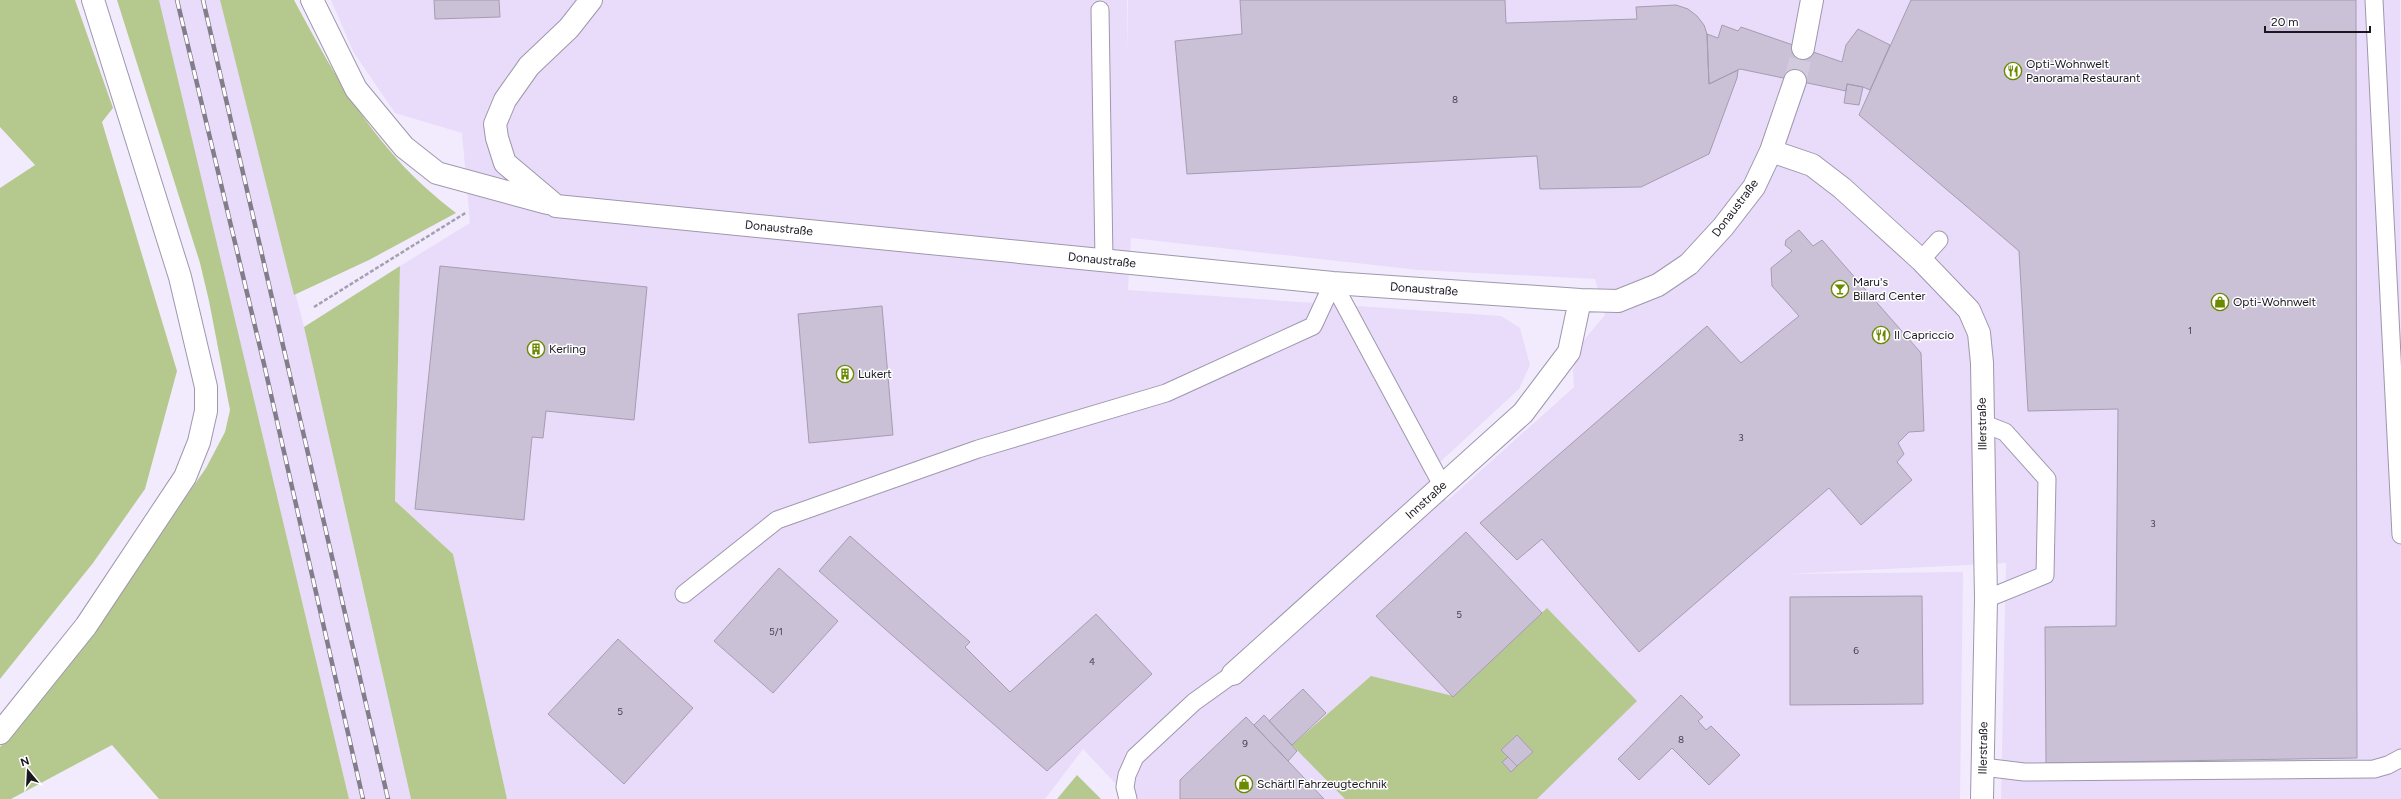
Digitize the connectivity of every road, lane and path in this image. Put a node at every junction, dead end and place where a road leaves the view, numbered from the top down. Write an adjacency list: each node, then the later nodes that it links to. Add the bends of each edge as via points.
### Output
1 (93, 0): 24 (street, via 180,277 206,387 206,411 199,442 185,477 86,626)
2 (312, 0): 10 (street, Donaustraße, via 356,89 404,147 437,173)
3 (591, 0): 11 (street, via 569,28 529,66 505,100 495,124 506,164)
4 (1812, 0): 7 (street)
5 (2374, 0): 20 (lane)
6 (1100, 10): 13 (lane)
7 (1803, 48)
8 (1795, 81): 9 (street, Donaustraße)
9 (1770, 151): 14 (street, Illerstraße, via 1812,164); 16 (street, Donaustraße, via 1754,187 1689,264 1658,285 1618,301)
10 (502, 191): 11 (street, Donaustraße); 17 (path)
11 (556, 206): 13 (street, Donaustraße)
12 (1939, 240): 14 (lane)
13 (1104, 260): 15 (street, Donaustraße)
14 (1922, 260): 18 (street, Illerstraße, via 1969,310 1977,328 1982,363)
15 (1333, 283): 16 (street, Donaustraße); 19 (lane); 21 (lane, via 1313,326 1166,393 978,448 777,520)
16 (1580, 300): 19 (street, Innstraße, via 1569,352 1523,413)
17 (314, 307)
18 (1982, 423): 22 (street, Illerstraße); 22 (lane, via 2005,432 2047,479 2045,575)
19 (1442, 485): 23 (street, Innstraße)
20 (2401, 535)
21 (684, 594)
22 (1986, 599): 26 (street, Illerstraße)
23 (1233, 674): 27 (lane, via 1194,702 1135,757 1127,775 1125,787)
24 (0, 733)
25 (2401, 758): 26 (lane, via 2388,766 2374,769 2024,772)
26 (1983, 768): 28 (street, Illerstraße)
27 (1128, 799)
28 (1982, 799)

